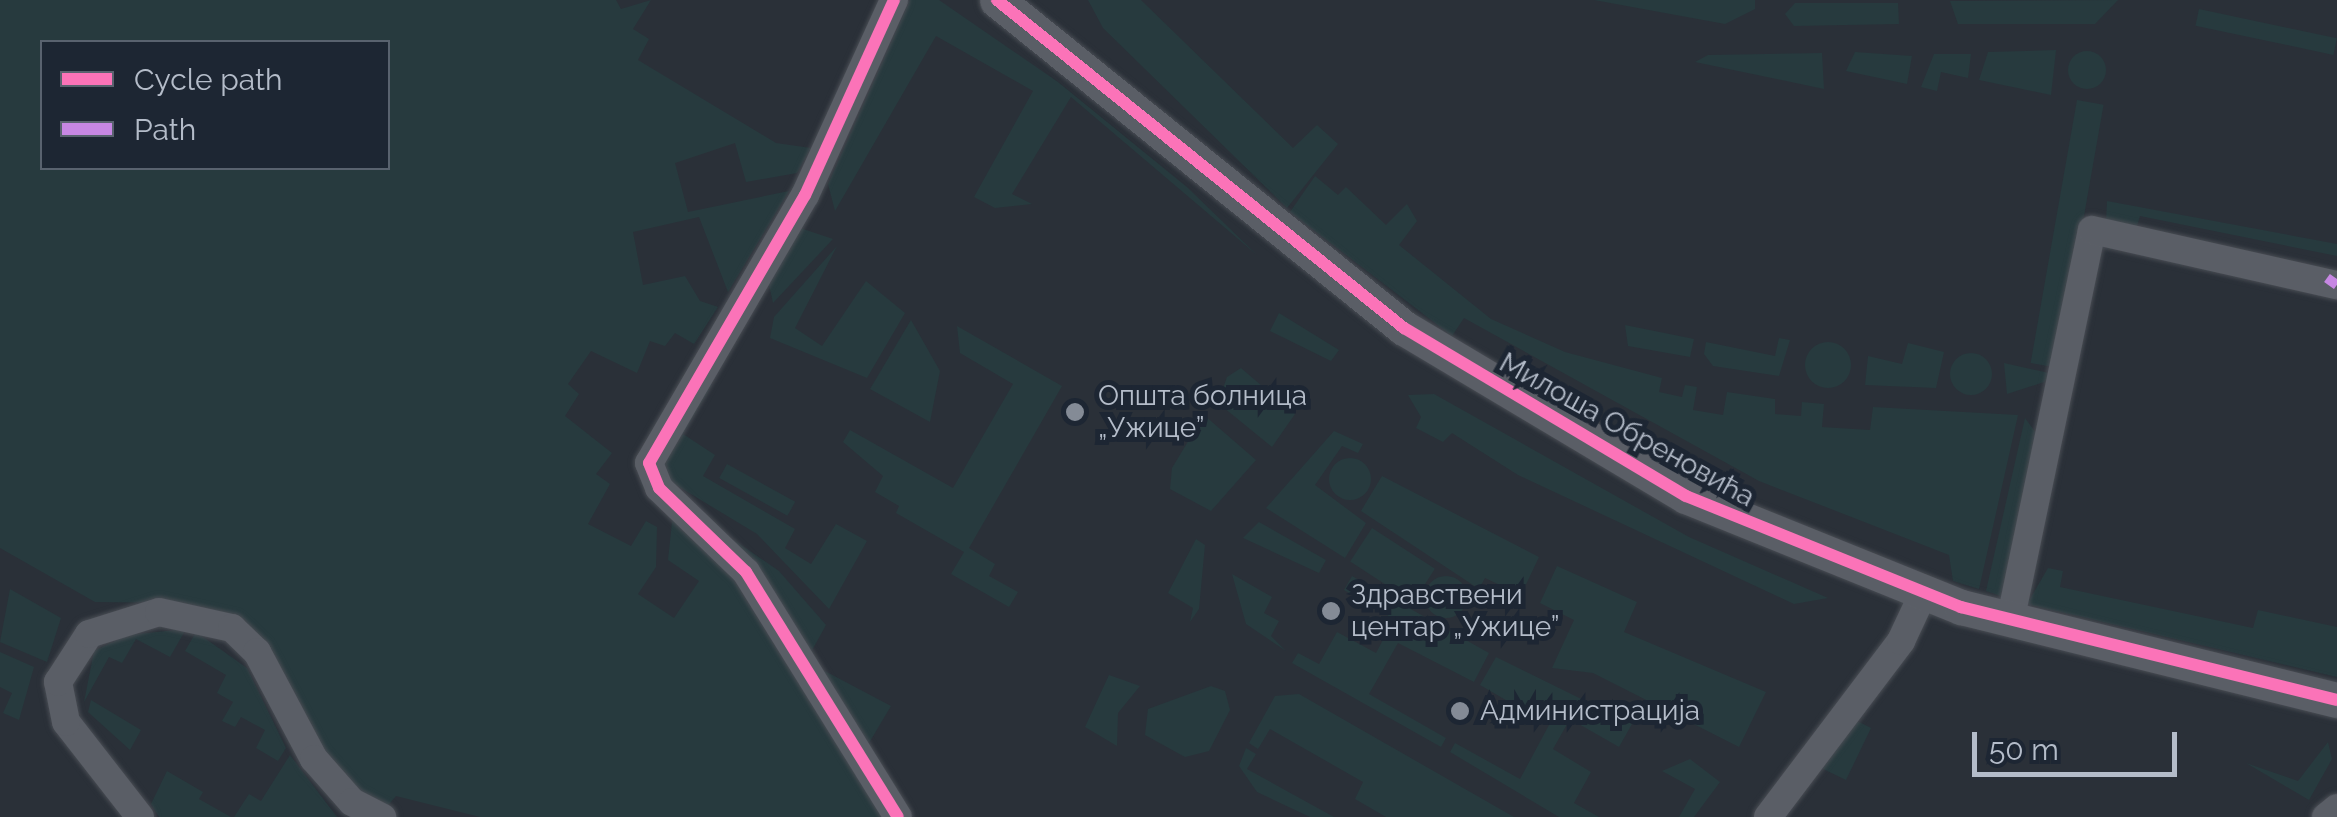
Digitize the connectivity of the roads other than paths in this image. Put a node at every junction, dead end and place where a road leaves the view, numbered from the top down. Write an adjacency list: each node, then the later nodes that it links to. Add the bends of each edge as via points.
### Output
1 (894, 0): 10 (street, via 805,195 649,462 664,494 746,572)
2 (1015, 5): 4 (street, Милоша Обреновића, via 1442,353 1686,496)
3 (2337, 285): 5 (street, via 2092,230)
4 (1923, 594): 5 (street, Милоша Обреновића); 11 (street, via 1901,641)
5 (2010, 622): 6 (street, Милоша Обреновића)
6 (2337, 700)
7 (2337, 808): 12 (street)
8 (140, 817): 9 (street, via 66,722 58,682 89,634 159,612 232,628 257,652 314,759 352,802)
9 (382, 817)
10 (898, 817)
11 (1768, 817)
12 (2326, 817)

